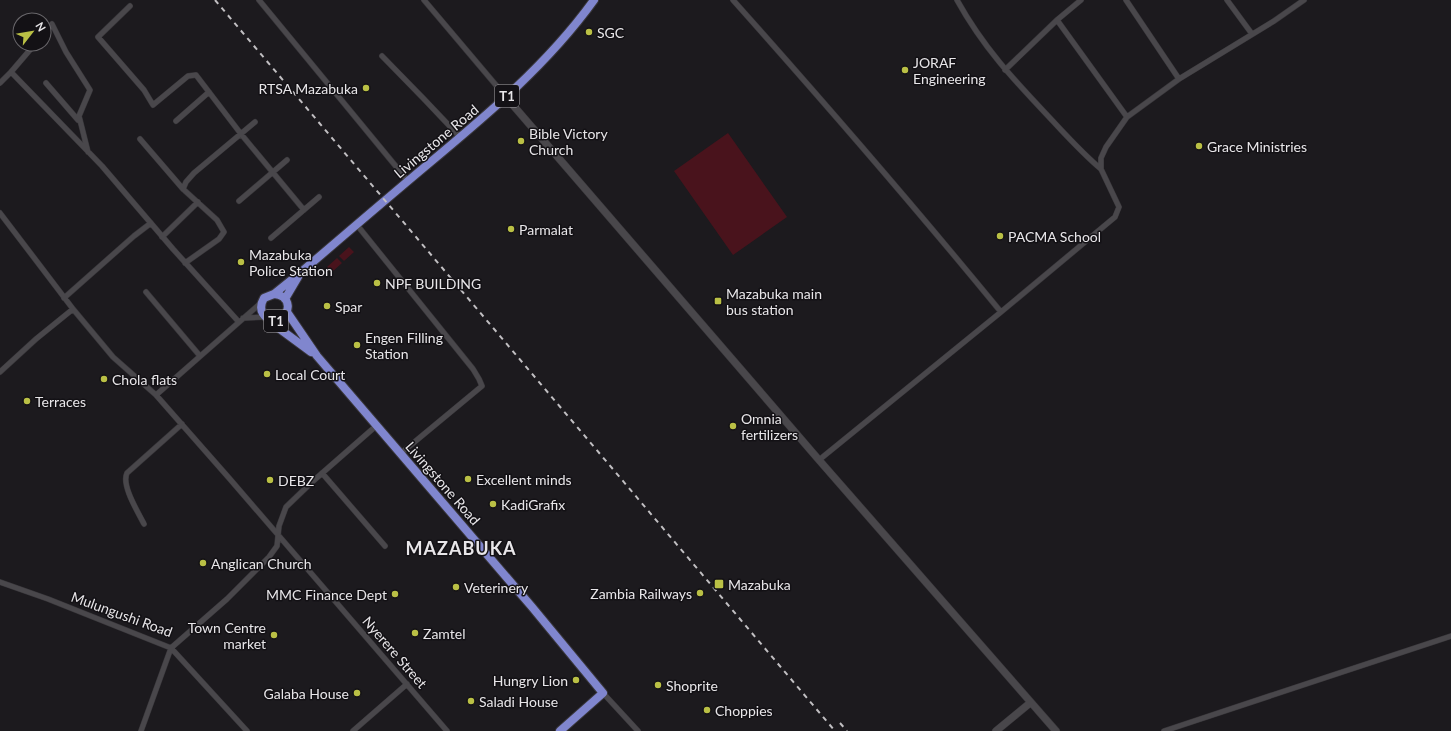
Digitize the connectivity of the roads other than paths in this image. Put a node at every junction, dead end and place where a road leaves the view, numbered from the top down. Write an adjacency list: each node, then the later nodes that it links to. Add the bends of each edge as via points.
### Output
1 (259, 0): 34 (street)
2 (424, 0): 22 (street)
3 (594, 0): 22 (highway, Livingstone Road / T1, via 557,48)
4 (732, 0): 54 (street, via 936,233)
5 (957, 0): 16 (street, via 978,35)
6 (1081, 0): 11 (street)
7 (1126, 0): 18 (street)
8 (1227, 0): 13 (street)
9 (1304, 0): 13 (street)
10 (130, 6): 21 (street, via 98,37 144,90 153,105 188,76 196,76)
11 (1057, 20): 16 (street); 23 (street)
12 (52, 24): 24 (street, via 90,90 79,114)
13 (1252, 34): 18 (street)
14 (28, 52): 17 (street)
15 (382, 56): 28 (street)
16 (1005, 70): 32 (street, via 1081,152)
17 (10, 72): 19 (street); 30 (street)
18 (1179, 80): 23 (street)
19 (0, 83)
20 (46, 83): 24 (street)
21 (209, 92): 25 (street); 27 (street)
22 (506, 97): 28 (highway, Livingstone Road / T1); 64 (main road)
23 (1127, 118): 32 (street, via 1103,152)
24 (79, 121): 30 (street)
25 (176, 121)
26 (254, 122): 27 (street)
27 (240, 134): 33 (street); 35 (street, via 194,173)
28 (460, 137): 34 (highway, Livingstone Road / T1)
29 (140, 139): 35 (street)
30 (88, 152): 41 (street)
31 (287, 160): 33 (street)
32 (1101, 169): 54 (street, via 1118,202 1116,217)
33 (272, 172): 37 (street); 39 (street)
34 (408, 181): 42 (highway, Livingstone Road / T1)
35 (183, 189): 38 (street)
36 (319, 196): 39 (street)
37 (239, 201)
38 (198, 202): 43 (street); 45 (street, via 217,220 224,232 219,239)
39 (304, 210): 44 (street)
40 (0, 212): 49 (street, Nyerere Street)
41 (151, 223): 43 (street); 49 (street)
42 (357, 225): 46 (highway, Livingstone Road / T1); 63 (street, via 473,369 482,386)
43 (162, 237): 45 (street)
44 (271, 238)
45 (185, 263): 56 (street)
46 (300, 273): 48 (highway, Livingstone Road / T1); 50 (highway, Livingstone Road / T1)
47 (146, 292): 57 (street)
48 (274, 294): 50 (highway, T1); 51 (highway, Livingstone Road / T1)
49 (64, 298): 52 (street, Nyerere Street)
50 (285, 299): 53 (highway, Livingstone Road / T1, via 288,305)
51 (262, 301): 55 (highway, T1, via 262,312); 56 (street)
52 (73, 309): 59 (street); 60 (street, Nyerere Street, via 113,357)
53 (287, 312): 55 (highway, T1, via 276,321); 58 (highway, Livingstone Road / T1)
54 (1001, 312): 64 (street)
55 (266, 318): 56 (street); 58 (highway, Livingstone Road / T1)
56 (241, 319): 57 (street)
57 (200, 356): 60 (street)
58 (317, 356): 62 (highway, Livingstone Road / T1)
59 (0, 372)
60 (156, 395): 61 (street, Nyerere Street)
61 (182, 424): 66 (street, via 127,473 125,478 126,486); 67 (street, Nyerere Street)
62 (376, 426): 63 (highway, Livingstone Road / T1); 65 (street, Mulungushi Road)
63 (400, 454): 73 (highway, Livingstone Road / T1)
64 (819, 460): 74 (main road)
65 (322, 472): 67 (street, Mulungushi Road, via 286,507); 68 (street)
66 (144, 524)
67 (278, 534): 71 (street, Mulungushi Road, via 277,546 269,557 227,599); 72 (street, Nyerere Street)
68 (385, 546)
69 (0, 582): 71 (street, Mulungushi Road)
70 (1451, 636): 83 (street)
71 (171, 648): 75 (street); 76 (street)
72 (408, 684): 77 (street); 78 (street, Nyerere Street)
73 (603, 693): 79 (highway); 80 (street)
74 (1030, 703): 81 (main road); 82 (main road)
75 (141, 731)
76 (247, 731)
77 (353, 731)
78 (447, 731)
79 (560, 731)
80 (638, 731)
81 (996, 731)
82 (1056, 731)
83 (1164, 731)

